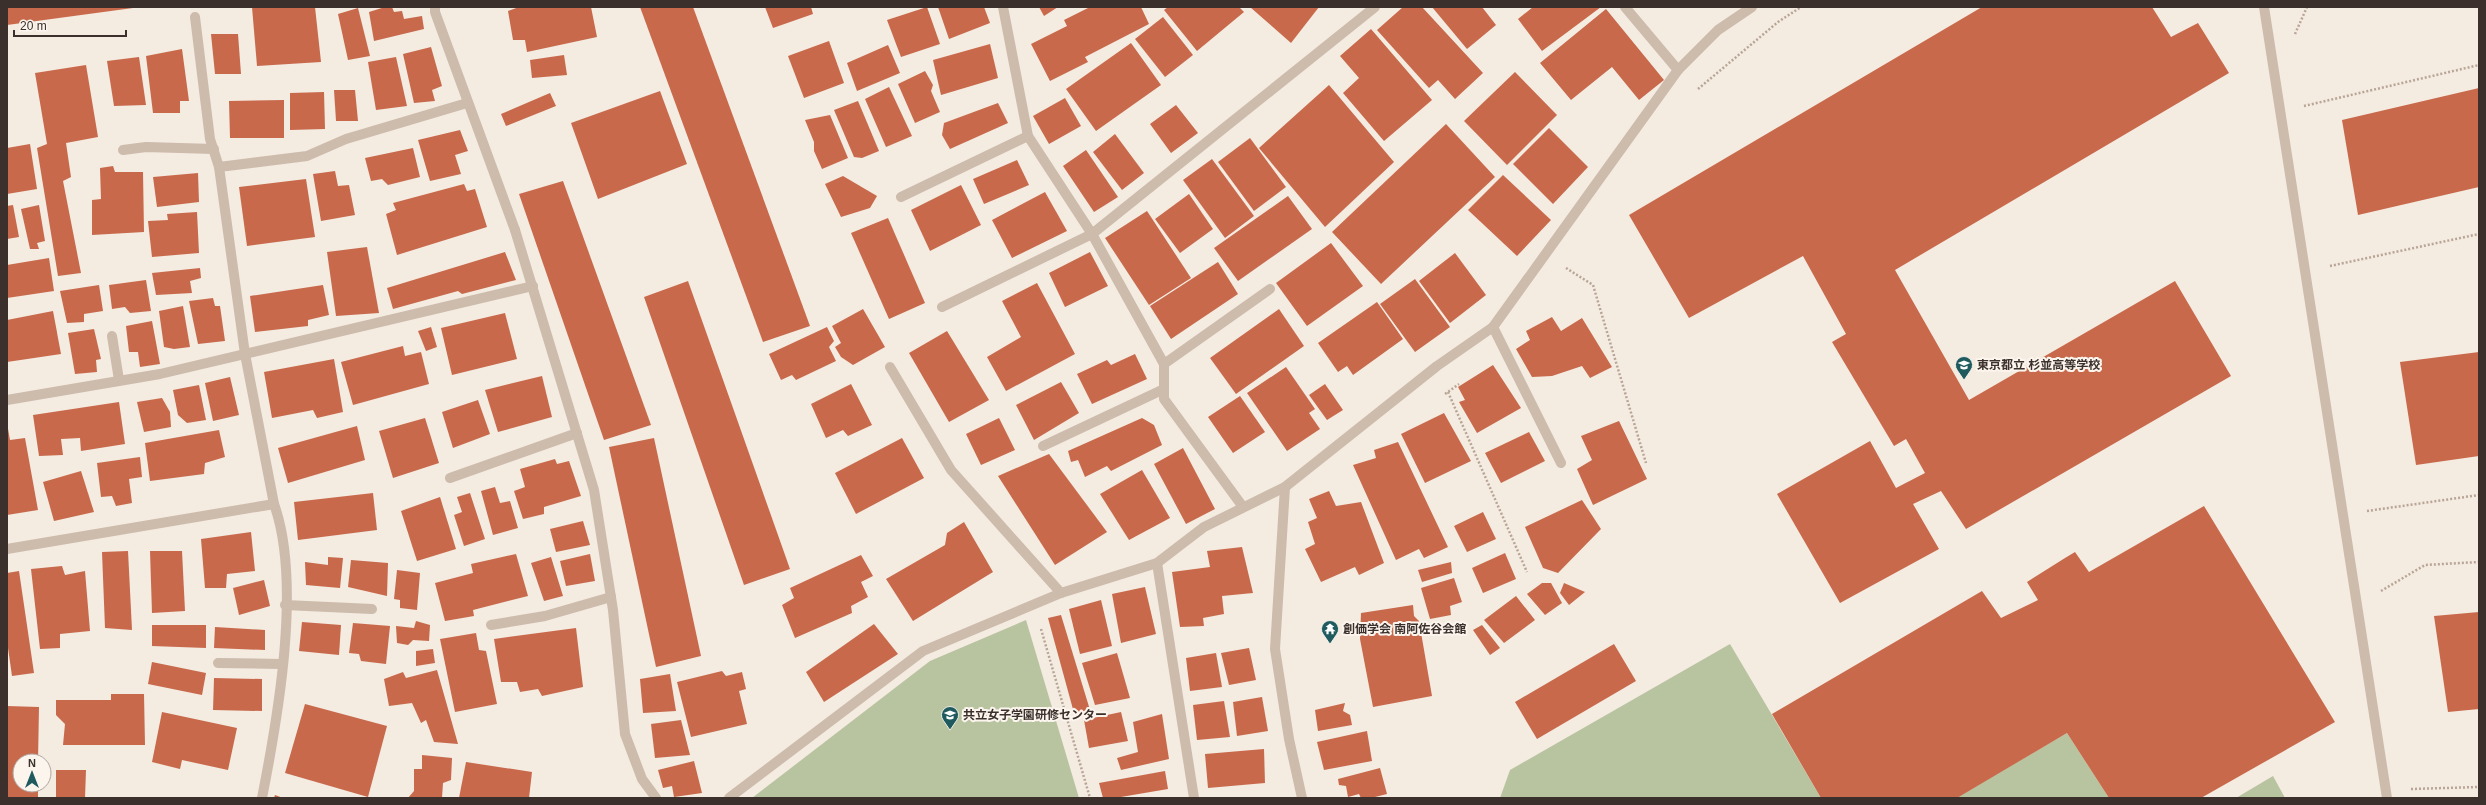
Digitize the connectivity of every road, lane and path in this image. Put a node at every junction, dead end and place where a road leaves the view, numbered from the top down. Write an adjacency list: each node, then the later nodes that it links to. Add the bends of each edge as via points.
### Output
1 (435, 7): 13 (street)
2 (1003, 7): 16 (street)
3 (1375, 7): 21 (street)
4 (1625, 7): 11 (street)
5 (1752, 7): 11 (street, via 1718,30)
6 (2264, 7): 68 (street)
7 (2308, 7): 9 (path)
8 (195, 17): 17 (street, via 210,139)
9 (2293, 37)
10 (2479, 65): 14 (path)
11 (1678, 70): 23 (street)
12 (2301, 99): 14 (path)
13 (467, 103): 19 (street, via 346,139 307,156); 25 (street, via 515,230)
14 (2302, 106): 15 (path)
15 (2303, 114)
16 (1028, 136): 20 (street); 21 (street)
17 (214, 149): 18 (street, via 146,147); 19 (street)
18 (123, 150)
19 (219, 167): 30 (street)
20 (901, 197)
21 (1092, 234): 27 (street); 31 (street)
22 (2479, 234): 24 (path)
23 (1545, 255): 28 (street); 40 (path, via 1593,284)
24 (2324, 268)
25 (533, 286): 30 (street); 37 (street)
26 (1270, 289): 31 (street)
27 (942, 307)
28 (1493, 327): 32 (street); 39 (street)
29 (112, 336): 34 (street)
30 (245, 354): 34 (street); 44 (street)
31 (1164, 364): 35 (street)
32 (1437, 366): 42 (street); 50 (path)
33 (890, 367): 52 (street, via 951,470)
34 (119, 380): 36 (street)
35 (1164, 388): 38 (street); 45 (street, via 1164,399)
36 (7, 400)
37 (576, 433): 41 (street); 53 (street, via 594,490)
38 (1043, 446)
39 (1561, 463)
40 (1646, 463)
41 (450, 478)
42 (1285, 487): 45 (street); 67 (street, via 1276,649 1289,739)
43 (2479, 496): 46 (path)
44 (274, 504): 47 (street); 55 (street, via 282,532)
45 (1244, 507): 49 (street, via 1204,527)
46 (2364, 512)
47 (7, 549)
48 (2479, 562): 51 (path, via 2425,565)
49 (1157, 564): 52 (street); 66 (street)
50 (1527, 572)
51 (2378, 592)
52 (1061, 593): 54 (street)
53 (611, 597): 57 (street, via 544,616); 63 (street, via 625,734 642,779)
54 (1034, 604): 64 (street, via 924,651); 65 (path)
55 (286, 605): 56 (street); 59 (street)
56 (372, 609)
57 (491, 624)
58 (218, 663): 59 (street)
59 (282, 664): 62 (street, via 276,730)
60 (2479, 788): 61 (path)
61 (2411, 789)
62 (262, 798)
63 (656, 798)
64 (729, 798)
65 (1090, 798)
66 (1194, 798)
67 (1302, 798)
68 (2387, 798)

